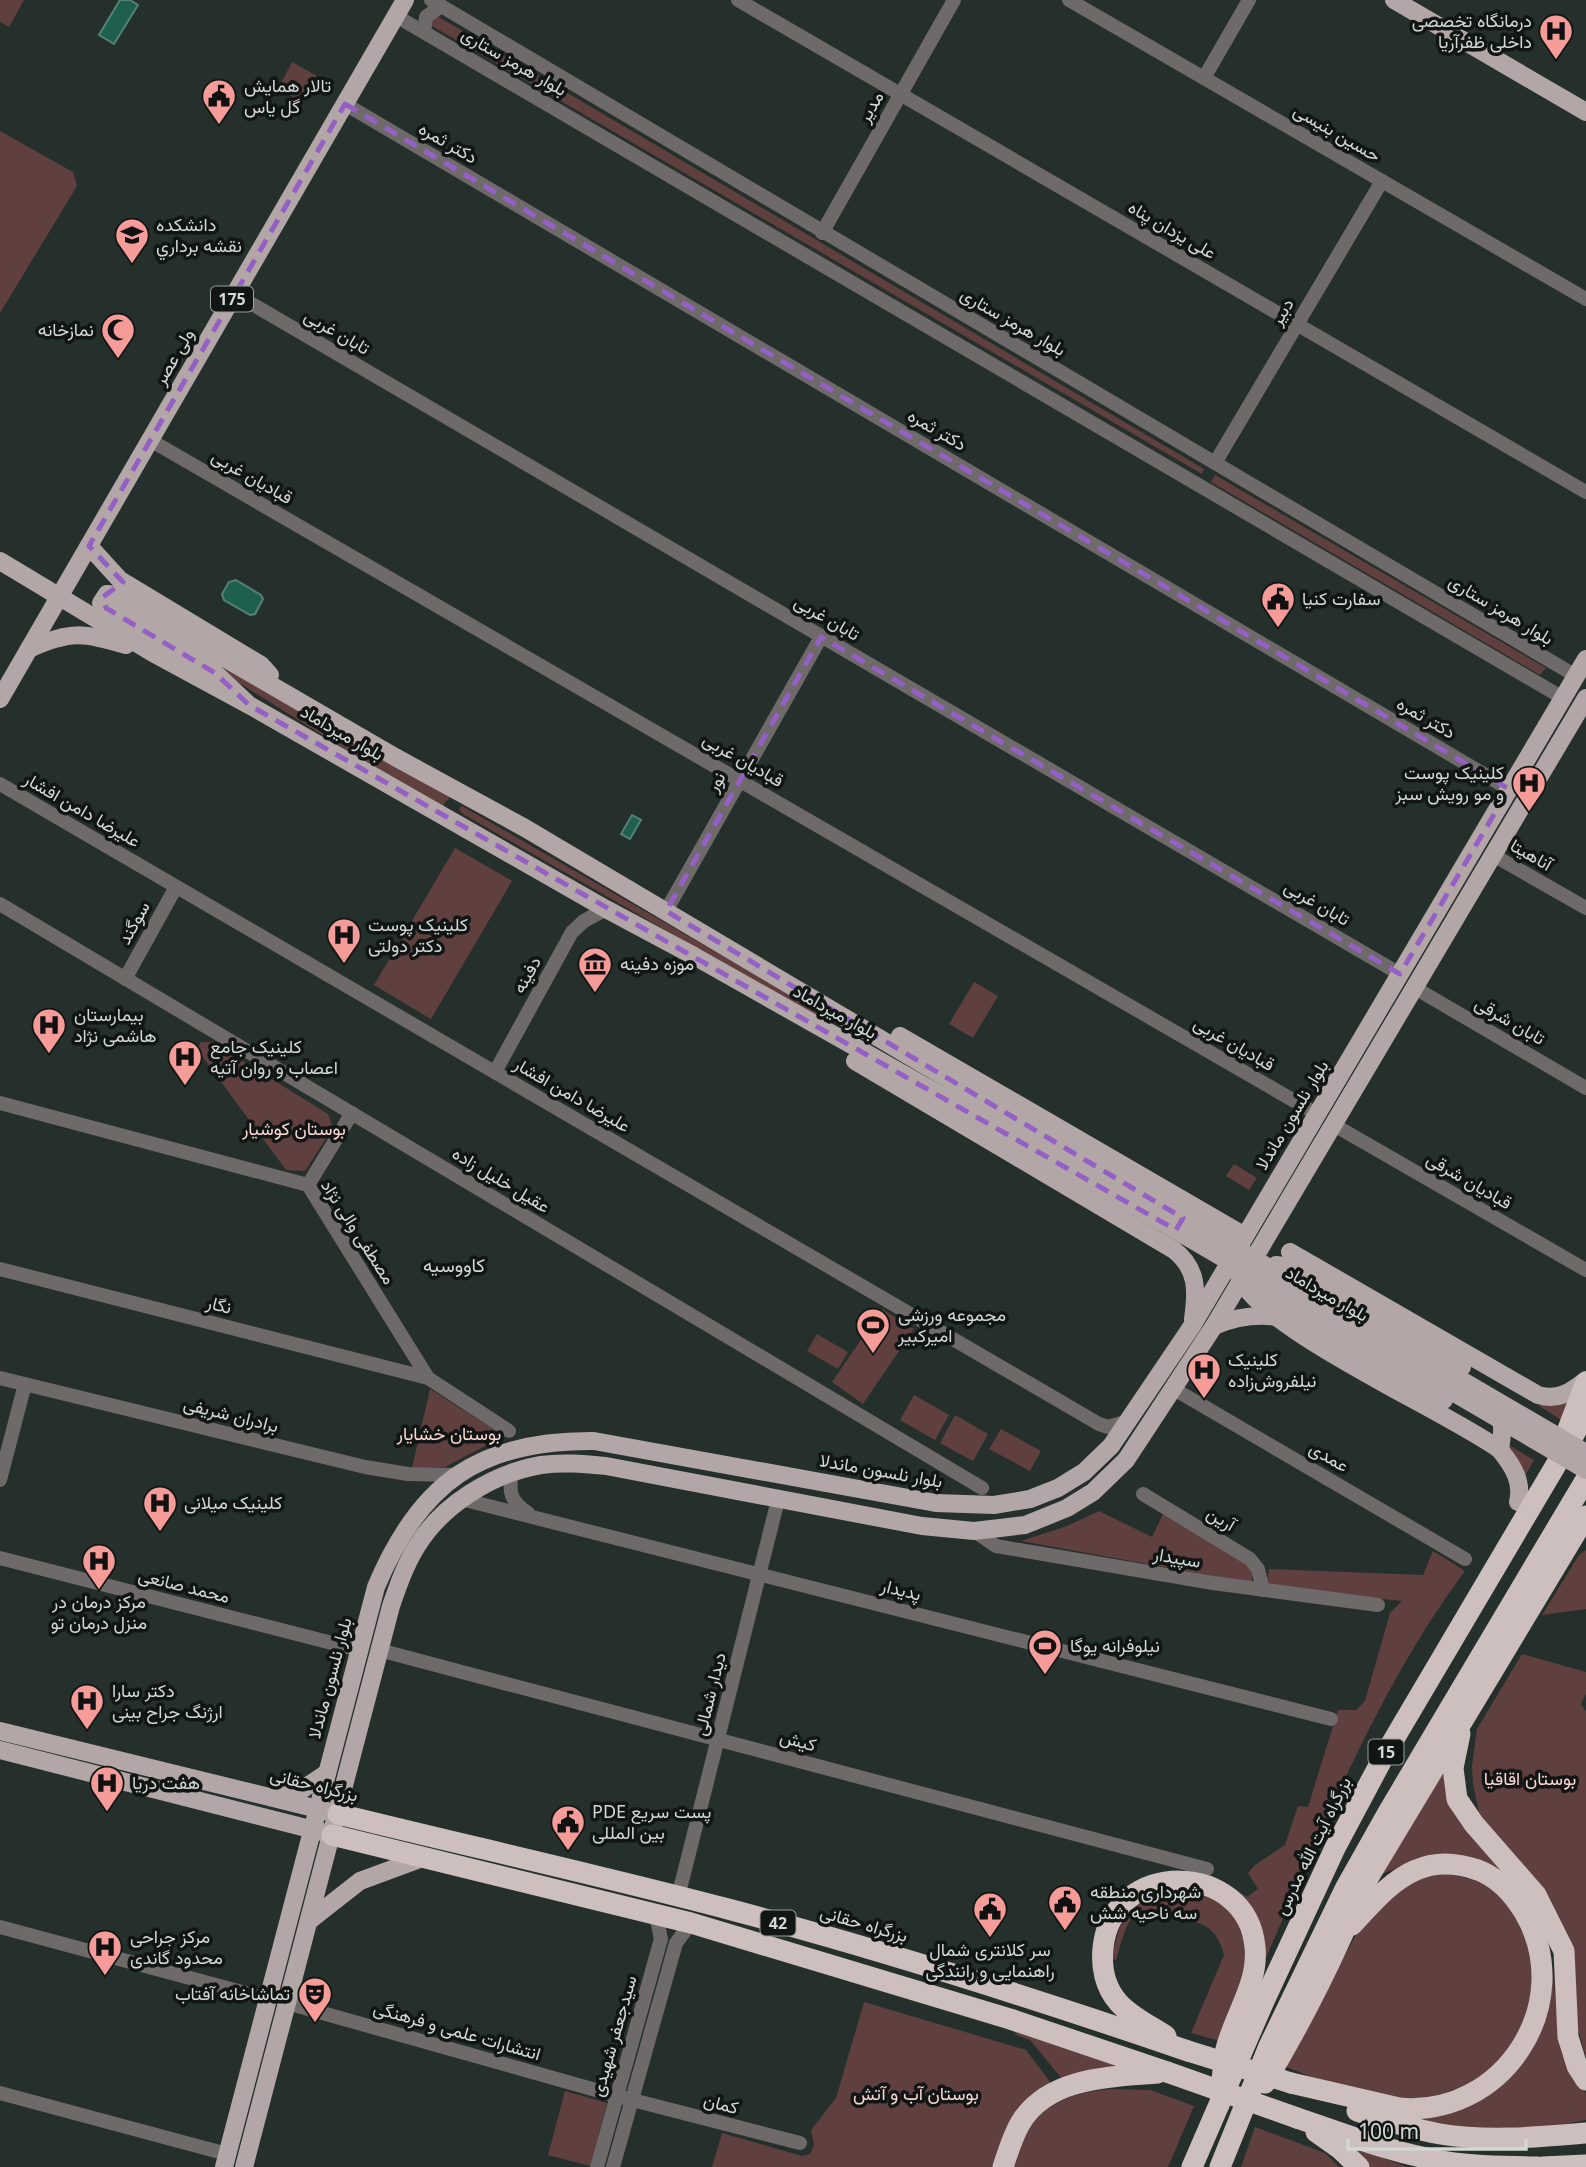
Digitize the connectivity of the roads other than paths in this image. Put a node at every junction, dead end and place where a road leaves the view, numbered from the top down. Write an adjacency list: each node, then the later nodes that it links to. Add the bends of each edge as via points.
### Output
1 (405, 0): 8 (main road, ولی عصر / 175)
2 (738, 0): 11 (street, علی یزدان پناه)
3 (954, 0): 11 (street, مدیر)
4 (1069, 0): 10 (street, حسین بنیسی)
5 (1250, 0): 10 (street)
6 (1394, 0): 13 (main road)
7 (436, 3): 9 (street, via 426,17); 15 (street, بلوار هرمز ستاری)
8 (396, 16): 9 (street, بلوار هرمز ستاری); 12 (main road, ولی عصر / 175)
9 (424, 32): 31 (street, بلوار هرمز ستاری)
10 (1204, 78): 14 (street, حسین بنیسی)
11 (900, 94): 15 (street, مدیر); 18 (street, علی یزدان پناه)
12 (345, 104): 16 (main road, ولی عصر / 175); 39 (street, دکتر ثمره)
13 (1586, 113)
14 (1382, 181): 17 (street, حسین بنیسی); 18 (street, دبیر)
15 (822, 233): 20 (street, بلوار هرمز ستاری)
16 (235, 294): 19 (main road, ولی عصر / 175); 25 (street, تابان غربی)
17 (1586, 299)
18 (1297, 325): 20 (street, دبیر); 21 (street, علی یزدان پناه)
19 (150, 440): 22 (main road, ولی عصر / 175); 37 (street, قبادیان غربی)
20 (1215, 463): 29 (street, بلوار هرمز ستاری)
21 (1586, 492)
22 (89, 546): 24 (main road, ولی عصر / 175); 32 (main road, via 120,580 261,665)
23 (0, 561): 24 (main road, بلوار میرداماد)
24 (57, 601): 26 (main road, ولی عصر / 175); 27 (main road, بلوار میرداماد)
25 (821, 636): 37 (street, نور); 48 (street, تابان غربی)
26 (29, 649): 27 (main road, via 55,637 80,634); 34 (main road, ولی عصر / 175)
27 (153, 653): 36 (main road, بلوار میرداماد)
28 (1586, 659): 30 (main road, بلوار نلسون ماندلا)
29 (1552, 662): 30 (street, بلوار هرمز ستاری); 31 (street, via 1547,677)
30 (1576, 676): 33 (main road, بلوار نلسون ماندلا)
31 (1538, 684): 33 (street, بلوار هرمز ستاری)
32 (286, 694): 36 (main road, بلوار میرداماد, via 131,603 112,594 103,597 101,603 106,608 215,673); 40 (main road, بلوار میرداماد)
33 (1563, 698): 39 (main road, بلوار نلسون ماندلا)
34 (0, 699)
35 (1586, 699): 42 (main road, بلوار نلسون ماندلا)
36 (249, 705): 41 (main road, بلوار میرداماد)
37 (740, 780): 47 (street, نور); 57 (street, قبادیان غربی)
38 (0, 784): 43 (street, علیرضا دامن افشار)
39 (1509, 789): 48 (main road, بلوار نلسون ماندلا)
40 (482, 804): 41 (main road, via 458,797 450,807); 47 (main road, بلوار میرداماد)
41 (487, 840): 46 (main road, بلوار میرداماد)
42 (1493, 855): 45 (street, آناهیتا); 51 (main road, بلوار نلسون ماندلا)
43 (176, 887): 50 (street, سوگند); 53 (street, علیرضا دامن افشار)
44 (0, 904): 50 (street, عقیل خلیل زاده)
45 (1586, 908)
46 (606, 909): 52 (main road, بلوار میرداماد); 53 (street, دفینه, via 572,932)
47 (666, 911): 49 (main road, بلوار میرداماد)
48 (1400, 974): 57 (main road, بلوار نلسون ماندلا)
49 (773, 975): 59 (main road, بلوار میرداماد); 61 (main road, via 819,989)
50 (125, 979): 56 (street, عقیل خلیل زاده)
51 (1415, 988): 54 (street, تابان شرقی); 58 (main road, بلوار نلسون ماندلا)
52 (803, 1019): 59 (main road, بلوار میرداماد); 63 (main road, via 841,1054)
53 (495, 1072): 81 (street, علیرضا دامن افشار, via 1099,1424 1108,1427)
54 (1586, 1088)
55 (0, 1103): 60 (street, مصطفی والی نژاد)
56 (352, 1113): 60 (street); 91 (street, عقیل خلیل زاده)
57 (1317, 1114): 64 (main road, بلوار نلسون ماندلا)
58 (1334, 1125): 62 (main road, بلوار نلسون ماندلا); 68 (street, قبادیان شرقی)
59 (1063, 1156): 85 (main road, بلوار میرداماد, bridge); 86 (main road, بلوار میرداماد, bridge)
60 (308, 1185): 76 (street, مصطفی والی نژاد)
61 (1177, 1197): 63 (main road, via 1184,1215 1181,1225 1167,1235); 64 (main road)
62 (1282, 1213): 65 (main road); 71 (main road, بلوار نلسون ماندلا)
63 (1152, 1236): 73 (main road, via 1182,1256 1192,1272 1196,1286)
64 (1245, 1236): 66 (main road, بلوار نلسون ماندلا)
65 (1290, 1252): 69 (main road); 77 (main road, via 1538,1395 1559,1396)
66 (1233, 1256): 70 (main road, بلوار نلسون ماندلا); 71 (main road)
67 (0, 1269): 76 (street, نگار)
68 (1586, 1270)
69 (1298, 1271): 83 (main road); 84 (main road, via 1284,1264 1269,1272 1266,1288 1276,1302 1293,1309 1331,1312 1495,1410 1503,1427)
70 (1216, 1285): 71 (main road); 73 (main road, بلوار نلسون ماندلا)
71 (1237, 1289): 72 (main road); 74 (main road, بلوار نلسون ماندلا)
72 (1279, 1318): 74 (main road, via 1245,1316); 84 (main road); 90 (main road, via 1314,1328)
73 (1192, 1326): 81 (main road, بلوار نلسون ماندلا)
74 (1214, 1326): 79 (main road, بلوار نلسون ماندلا)
75 (0, 1378): 78 (street, برادران شریفی)
76 (428, 1378): 82 (street, مصطفی والی نژاد)
77 (1586, 1381): 95 (highway, via 1571,1425)
78 (25, 1384): 88 (street, برادران شریفی, via 365,1467); 89 (street)
79 (1174, 1389): 98 (main road, بلوار نلسون ماندلا, via 1126,1460 1093,1492 1025,1525); 102 (street, عمدی)
80 (1586, 1415): 116 (highway, بزرگراه آیت الله مدرس / 15, via 1384,1756)
81 (1128, 1421): 88 (main road, بلوار نلسون ماندلا, via 1111,1446 1068,1482 1030,1499 994,1505 936,1503 594,1441 521,1447 484,1459)
82 (509, 1431)
83 (1586, 1440)
84 (1500, 1450): 95 (main road, via 1519,1482)
85 (1586, 1453)
86 (1586, 1470)
87 (512, 1473): 93 (main road, بلوار نلسون ماندلا); 94 (main road, بلوار نلسون ماندلا, via 540,1465 587,1464); 97 (street, via 513,1500)
88 (456, 1475): 106 (main road, بلوار نلسون ماندلا, via 400,1536 376,1587)
89 (0, 1480)
90 (1586, 1480): 125 (highway, 15, via 1390,1809)
91 (982, 1488)
92 (1143, 1493): 104 (street, آرین, via 1250,1559)
93 (461, 1499): 97 (street, پدیدار); 107 (main road, بلوار نلسون ماندلا, via 417,1545 405,1567)
94 (778, 1500): 98 (main road, بلوار نلسون ماندلا); 103 (street, دیدار شمالی)
95 (1518, 1502): 116 (highway, via 1353,1787)
96 (1586, 1516): 100 (highway)
97 (535, 1517): 103 (street, پدیدار)
98 (974, 1531): 104 (street, سپیدار, via 996,1546)
99 (1586, 1538): 100 (main road)
100 (1566, 1548): 108 (highway)
101 (0, 1558): 106 (street, محمد صانعی)
102 (1465, 1559)
103 (760, 1574): 109 (street, پدیدار); 111 (street, دیدار شمالی)
104 (1264, 1590): 105 (street, سپیدار)
105 (1378, 1605)
106 (359, 1650): 113 (main road, بلوار نلسون ماندلا)
107 (379, 1650): 111 (street, کیش); 115 (main road, بلوار نلسون ماندلا)
108 (1478, 1695): 124 (highway, via 1371,1873); 130 (highway, via 1457,1744 1457,1799 1536,1895 1563,1951 1568,2037)
109 (1331, 1719)
110 (0, 1731): 114 (main road, بزرگراه حقانی / 42)
111 (718, 1740): 118 (street, کیش); 119 (street, دیدار شمالی)
112 (0, 1750): 115 (main road, بزرگراه حقانی / 42)
113 (327, 1773): 114 (main road, via 303,1789); 115 (main road, بلوار نلسون ماندلا)
114 (265, 1797): 115 (main road, بزرگراه حقانی / 42)
115 (329, 1817): 117 (highway, بزرگراه حقانی / 42); 119 (highway, بزرگراه حقانی / 42); 121 (main road, بلوار نلسون ماندلا); 126 (main road, بلوار نلسون ماندلا)
116 (1335, 1848): 134 (highway, بزرگراه آیت الله مدرس / 15)
117 (425, 1857): 120 (highway, بزرگراه حقانی / 42); 121 (main road, via 360,1881)
118 (1207, 1869)
119 (678, 1897): 128 (highway, بزرگراه حقانی / 42, via 879,1951)
120 (656, 1915): 122 (highway, بزرگراه حقانی / 42); 133 (street, سیدجعفر شهیدی, via 661,1939)
121 (309, 1921): 127 (main road, بلوار نلسون ماندلا)
122 (691, 1923): 129 (highway, بزرگراه حقانی / 42, via 1010,2019); 133 (street, سیدجعفر شهیدی, via 676,1942)
123 (0, 1927): 126 (street)
124 (1342, 1936): 125 (highway); 131 (highway, via 1383,1892 1417,1869 1451,1863 1485,1873 1519,1903 1538,1941 1542,1987 1534,2022 1512,2062 1497,2077 1448,2104 1399,2108); 136 (highway, via 1285,2050)
125 (1309, 1962): 136 (highway, 15)
126 (268, 1999): 139 (main road, بلوار نلسون ماندلا)
127 (287, 2003): 133 (street, انتشارات علمی و فرهنگی); 141 (main road, بلوار نلسون ماندلا)
128 (1188, 2051): 131 (highway, بزرگراه حقانی / 42, bridge); 134 (highway, via 1118,2003 1102,1968 1104,1941 1113,1917 1135,1893 1171,1880 1221,1892 1240,1909 1254,1939 1254,1968 1226,2049)
129 (1167, 2072): 135 (highway, بزرگراه حقانی / 42, bridge); 144 (highway, via 1069,2085 1042,2098 1020,2123)
130 (1586, 2080)
131 (1291, 2083): 137 (highway, بزرگراه حقانی / 42, via 1388,2122 1441,2134 1487,2138)
132 (0, 2094): 139 (street)
133 (624, 2098): 138 (street, کمان); 142 (street, سیدجعفر شهیدی); 143 (street, سیدجعفر شهیدی)
134 (1219, 2106): 145 (highway, بزرگراه آیت الله مدرس / 15)
135 (1297, 2118): 147 (highway); 148 (highway, بزرگراه حقانی / 42, via 1442,2161)
136 (1234, 2132): 146 (highway, 15)
137 (1586, 2133)
138 (800, 2143)
139 (225, 2160)
140 (1586, 2165): 148 (highway, بزرگراه حقانی / 42)
141 (249, 2166)
142 (597, 2167)
143 (613, 2167)
144 (1003, 2167)
145 (1192, 2167)
146 (1220, 2167)
147 (1359, 2167)
148 (1540, 2167)

